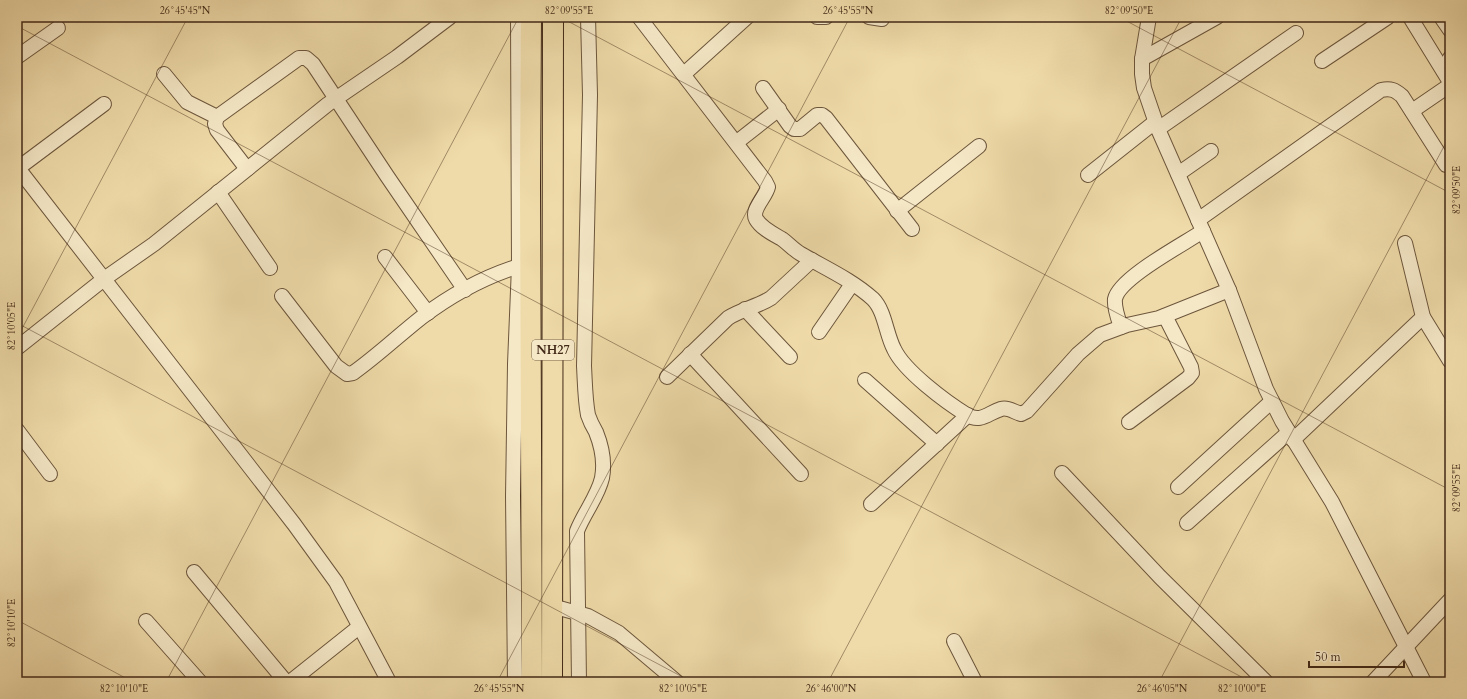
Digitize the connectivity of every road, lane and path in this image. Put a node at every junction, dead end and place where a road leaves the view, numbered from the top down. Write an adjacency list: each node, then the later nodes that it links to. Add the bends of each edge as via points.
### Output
1 (450, 17): 27 (street)
2 (518, 17): 48 (street)
3 (531, 17): 92 (highway, NH27)
4 (553, 17): 81 (highway, NH27)
5 (588, 17): 82 (street, via 590,95 584,366 589,417 603,459 599,489 582,518 578,531)
6 (639, 17): 23 (street)
7 (748, 17): 23 (street)
8 (816, 17): 9 (street)
9 (826, 17)
10 (1149, 17): 20 (street)
11 (1217, 17): 20 (street)
12 (1410, 17): 24 (street)
13 (1441, 17): 16 (street)
14 (1380, 19): 21 (street)
15 (58, 28): 18 (street)
16 (1450, 30)
17 (1296, 33): 32 (street)
18 (17, 57)
19 (1450, 58): 24 (street)
20 (1142, 59): 32 (street, via 1144,88)
21 (1322, 61)
22 (164, 74): 31 (street, via 187,102)
23 (684, 74): 33 (street)
24 (1446, 76)
25 (1450, 85): 30 (street)
26 (764, 88): 29 (street)
27 (335, 99): 31 (street, via 313,64 306,58 299,58); 38 (street); 52 (street)
28 (104, 104): 37 (street)
29 (779, 109): 33 (street); 42 (street, via 794,129 800,129 816,115 826,118)
30 (1412, 111): 36 (street); 43 (street, via 1396,90 1382,90)
31 (217, 117): 38 (street, via 214,124 217,130)
32 (1156, 126): 39 (street); 40 (street)
33 (737, 142): 47 (street, via 768,187 764,199 754,213 756,220)
34 (979, 146): 42 (street)
35 (1212, 151): 39 (street)
36 (1446, 165)
37 (17, 168): 50 (street)
38 (247, 169): 41 (street)
39 (1178, 174): 43 (street)
40 (1088, 175)
41 (218, 192): 49 (street); 50 (street, via 154,244)
42 (897, 211): 44 (street)
43 (1201, 226): 53 (street); 59 (street, via 1125,282 1115,300)
44 (912, 229)
45 (1405, 243): 58 (street)
46 (385, 257): 56 (street)
47 (812, 260): 51 (street); 55 (street, via 771,298)
48 (519, 266): 52 (street); 91 (street, via 515,364)
49 (270, 268)
50 (104, 279): 61 (street); 84 (street, via 294,524 336,582)
51 (852, 284): 60 (street); 68 (street, via 874,300 880,309 892,346 904,364)
52 (465, 290): 56 (street)
53 (1229, 290): 57 (street); 67 (street)
54 (282, 296): 56 (street, via 336,366 348,374 360,369)
55 (745, 309): 62 (street, via 728,318); 63 (street)
56 (428, 314)
57 (1165, 316): 59 (street); 69 (street, via 1192,373)
58 (1423, 317): 64 (street); 71 (street)
59 (1121, 326): 68 (street, via 1100,335 1078,354 1027,411 1021,414 1008,408 1001,409 974,419)
60 (819, 332)
61 (17, 348)
62 (690, 354): 65 (street); 74 (street)
63 (790, 357)
64 (1450, 361)
65 (667, 377)
66 (865, 380): 72 (street)
67 (1272, 401): 71 (street); 76 (street)
68 (968, 415): 72 (street)
69 (1129, 422)
70 (17, 430): 73 (street)
71 (1291, 436): 78 (street); 86 (street, via 1332,502)
72 (937, 444): 77 (street)
73 (50, 474)
74 (802, 474)
75 (1062, 474): 97 (street, via 1160,577)
76 (1178, 487)
77 (871, 504)
78 (1187, 523)
79 (194, 572): 88 (street)
80 (1450, 600): 86 (street)
81 (552, 606): 82 (street); 93 (highway, NH27)
82 (578, 613): 94 (street); 95 (street, via 619,633)
83 (146, 621): 87 (street)
84 (359, 627): 89 (street); 90 (street)
85 (954, 641): 96 (street)
86 (1406, 646): 98 (street); 99 (street)
87 (200, 682)
88 (286, 682)
89 (290, 682)
90 (389, 682)
91 (515, 682)
92 (532, 682)
93 (552, 682)
94 (579, 682)
95 (677, 682)
96 (975, 682)
97 (1266, 682)
98 (1373, 682)
99 (1424, 682)

